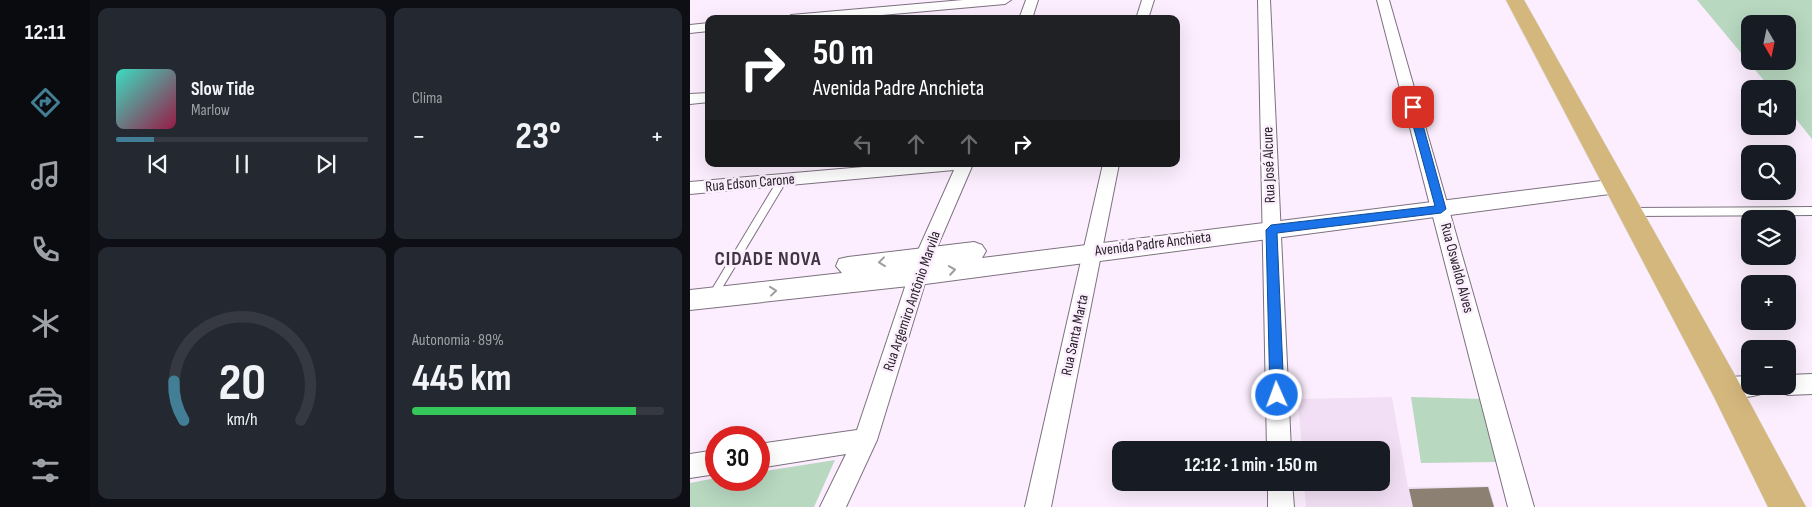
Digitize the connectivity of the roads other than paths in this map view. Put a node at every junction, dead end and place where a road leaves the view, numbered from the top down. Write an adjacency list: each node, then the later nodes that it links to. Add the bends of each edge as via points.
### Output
1 (1005, 0): 7 (street)
2 (1032, 0): 9 (street)
3 (1148, 0): 10 (street)
4 (1264, 0): 22 (street, Rua José Alcure)
5 (1384, 0): 19 (street, Rua Oswaldo Alves)
6 (1515, 0): 17 (main road)
7 (870, 5): 8 (street)
8 (814, 15)
9 (1026, 15)
10 (1143, 15)
11 (705, 98): 12 (street)
12 (690, 99)
13 (926, 167): 16 (street, Rua Edson Carone)
14 (964, 167): 24 (street, Rua Argemiro Antônio Marvila)
15 (1110, 167): 23 (street, Rua Santa Marta)
16 (783, 180): 18 (street, Rua Edson Carone); 26 (lane)
17 (1612, 180): 19 (street, Avenida Padre Anchieta); 21 (main road)
18 (690, 188)
19 (1439, 202): 22 (street, Avenida Padre Anchieta); 40 (street, Rua Oswaldo Alves)
20 (1812, 211): 21 (lane)
21 (1630, 212): 30 (main road)
22 (1271, 222): 23 (street, Avenida Padre Anchieta); 32 (street, Rua José Alcure)
23 (1095, 244): 24 (street, Avenida Padre Anchieta); 38 (street, Rua Santa Marta)
24 (921, 266): 26 (street, Avenida Padre Anchieta); 31 (street, Rua Argemiro Antônio Marvila)
25 (690, 285): 26 (street, Avenida Padre Anchieta)
26 (708, 293)
27 (1812, 384): 28 (street)
28 (1796, 385)
29 (1741, 386): 30 (street)
30 (1725, 387): 41 (main road)
31 (865, 440): 33 (street); 37 (street)
32 (1279, 441)
33 (770, 454)
34 (705, 464): 35 (street)
35 (690, 466)
36 (1280, 491): 39 (street)
37 (833, 507)
38 (1038, 507)
39 (1280, 507)
40 (1521, 507)
41 (1788, 507)

